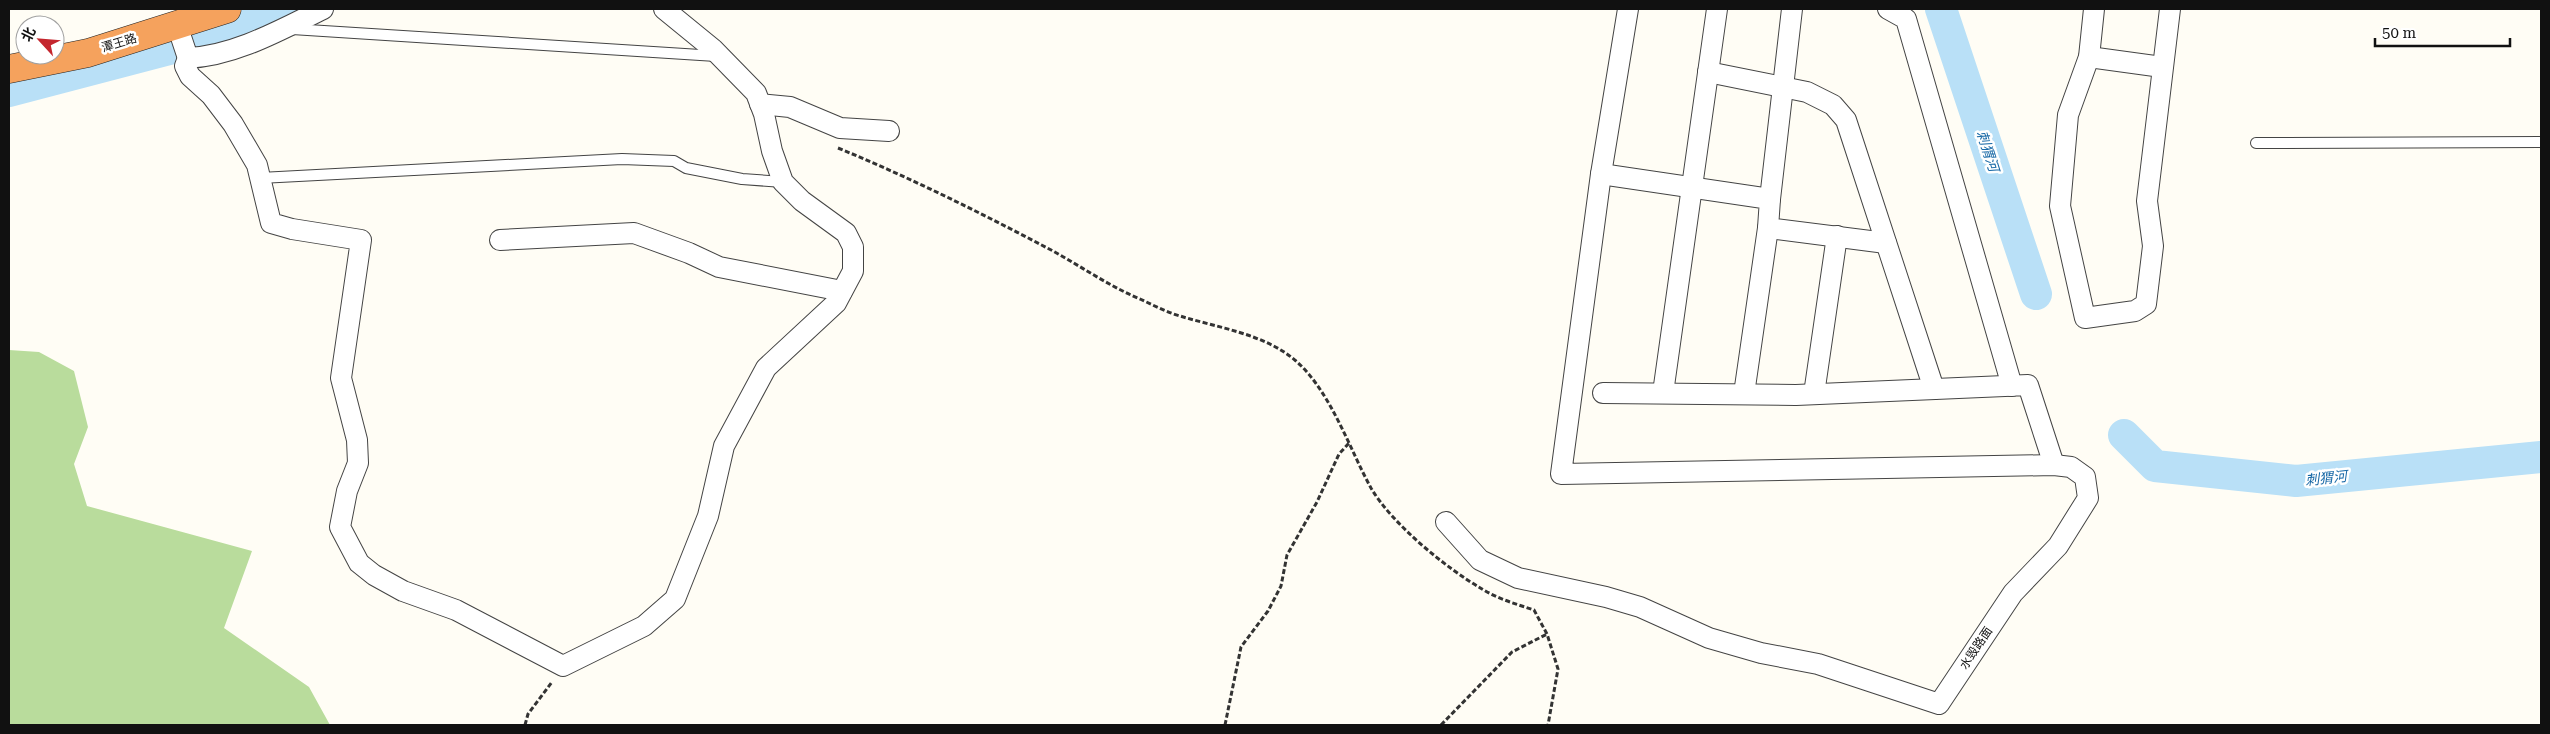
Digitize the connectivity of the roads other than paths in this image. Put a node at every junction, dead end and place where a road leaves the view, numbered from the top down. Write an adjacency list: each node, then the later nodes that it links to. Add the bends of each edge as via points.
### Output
1 (227, 9): 10 (highway, 潭王路)
2 (323, 9): 11 (street)
3 (664, 9): 12 (street)
4 (1628, 9): 23 (street)
5 (1717, 9): 17 (street)
6 (1792, 9): 18 (street)
7 (1888, 9): 33 (street, via 1906,19)
8 (2094, 9): 14 (street)
9 (2170, 9): 15 (street)
10 (177, 26): 13 (street); 16 (highway, 潭王路, via 88,53)
11 (281, 29): 12 (lane); 13 (street, via 210,57)
12 (720, 56): 19 (street, via 756,93)
13 (188, 57): 24 (street, via 185,66 190,76 211,95 233,124 257,165)
14 (2089, 57): 15 (street); 15 (street, via 2068,115 2060,206 2085,318 2135,311 2146,304 2153,246 2148,200)
15 (2162, 67)
16 (9, 69)
17 (1708, 72): 18 (street); 26 (street)
18 (1783, 87): 27 (street); 31 (street, via 1807,92 1833,105 1846,120)
19 (760, 104): 20 (street, via 790,107 840,128); 25 (street)
20 (888, 131)
21 (2541, 142): 22 (lane)
22 (2256, 143)
23 (1601, 174): 26 (street); 39 (street, 水毁路面, via 1561,474)
24 (260, 178): 25 (lane, via 622,159 674,161 686,168 742,180); 32 (street, via 271,223 361,240 341,378 358,440 358,463 347,491 340,527 360,563 403,591 456,610 563,666 644,626 675,599 708,516 724,446 766,368 836,303)
25 (784, 182): 32 (street, via 802,201 846,233 853,247 853,271)
26 (1692, 188): 27 (street); 36 (street)
27 (1770, 199): 28 (street)
28 (1768, 228): 29 (street); 37 (street)
29 (1837, 236): 31 (street); 38 (street)
30 (500, 240): 32 (street, via 634,233 719,267)
31 (1886, 243): 34 (street)
32 (842, 291)
33 (2012, 386): 34 (street); 39 (street, via 2028,385)
34 (1934, 389): 38 (street)
35 (1603, 392): 36 (street)
36 (1664, 392): 37 (street)
37 (1744, 394): 38 (street)
38 (1814, 394)
39 (2054, 465): 40 (street, 水毁路面, via 2071,467 2085,477 2088,498 2058,546 2013,593 1939,704 1818,664 1709,638 1640,607 1518,578 1480,560)
40 (1446, 522)

